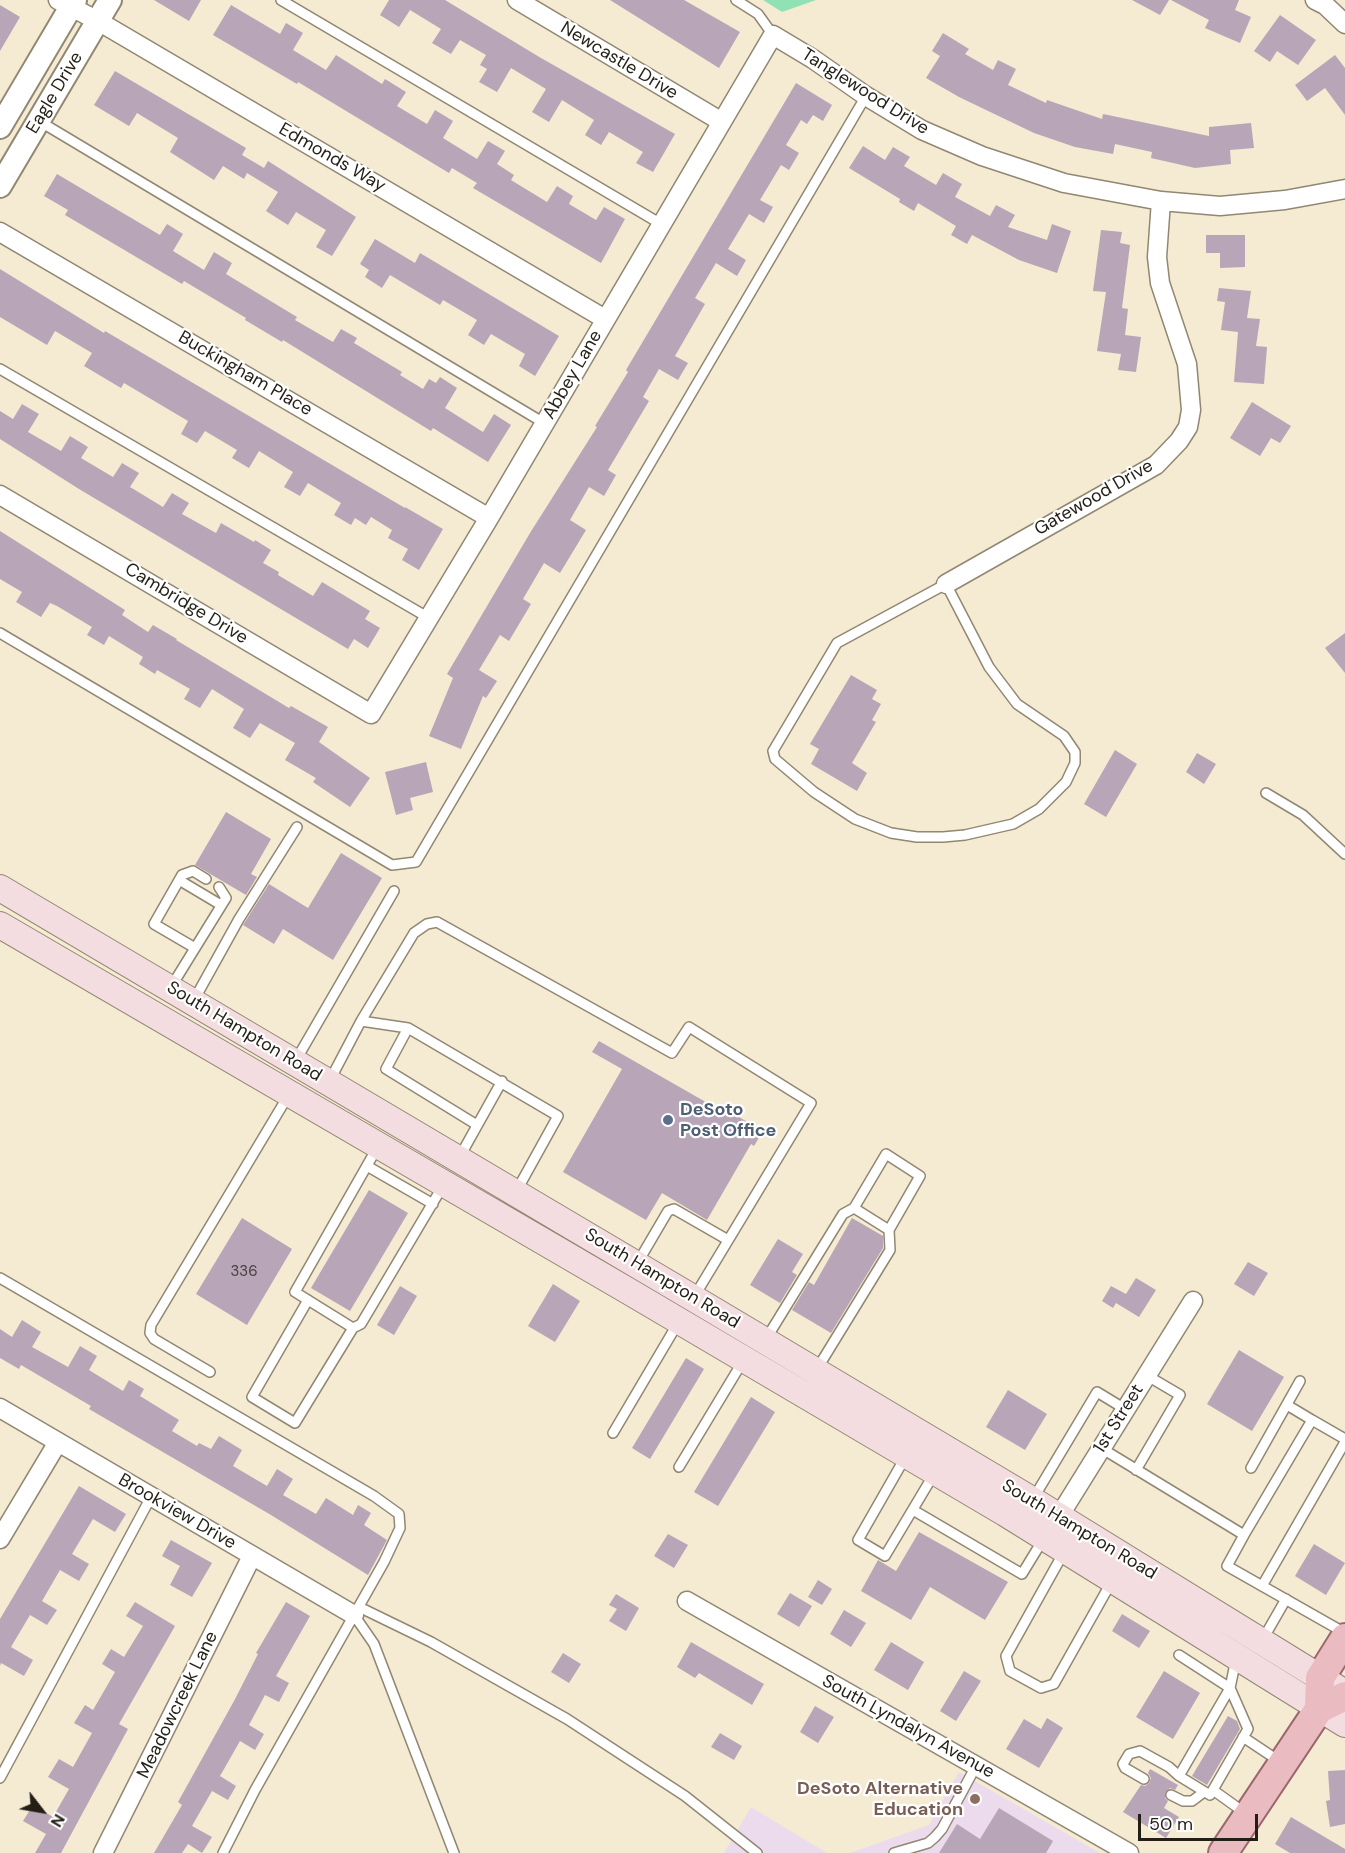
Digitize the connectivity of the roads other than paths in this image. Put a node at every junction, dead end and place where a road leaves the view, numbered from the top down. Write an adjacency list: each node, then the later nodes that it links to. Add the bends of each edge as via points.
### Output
1 (110, 0): 7 (street, Eagle Drive)
2 (281, 0): 18 (lane)
3 (517, 0): 13 (street, Newcastle Drive)
4 (736, 0): 9 (lane, via 758,14)
5 (1315, 0): 8 (street)
6 (68, 2): 7 (street, Edmonds Way); 11 (street, Eagle Drive)
7 (98, 21): 12 (street, Eagle Drive); 20 (street, Edmonds Way)
8 (1345, 24)
9 (772, 35): 10 (street, Tanglewood Drive); 13 (street, Abbey Lane)
10 (866, 96): 17 (street, Tanglewood Drive, via 922,130 982,156 1064,183); 27 (lane, via 416,862 392,865)
11 (6, 104): 14 (street, Eagle Drive)
12 (38, 121): 15 (street, Eagle Drive); 22 (lane)
13 (722, 122): 18 (street, Abbey Lane)
14 (0, 127)
15 (0, 186)
16 (1345, 189): 17 (street, Tanglewood Drive, via 1220,206)
17 (1161, 201): 25 (street, Gatewood Drive, via 1157,258 1160,284 1186,364 1191,410 1188,427 1156,465)
18 (661, 224): 20 (street, Abbey Lane)
19 (0, 232): 24 (street, Buckingham Place)
20 (605, 319): 22 (street, Abbey Lane)
21 (0, 369): 26 (lane)
22 (544, 423): 24 (street, Abbey Lane)
23 (0, 495): 28 (street, Cambridge Drive)
24 (489, 518): 26 (street, Abbey Lane)
25 (946, 584): 25 (lane, via 837,643 773,751 775,759 814,792 855,819 891,833 943,837 1013,824 1039,809 1066,782 1075,763 1075,752 1064,736 1017,704 989,667)
26 (429, 618): 28 (street, Abbey Lane)
27 (0, 633)
28 (371, 714)
29 (1266, 793): 31 (lane, via 1303,815)
30 (297, 827): 42 (lane)
31 (1345, 854)
32 (206, 879): 33 (lane, via 193,871)
33 (179, 880): 38 (lane); 40 (lane, via 154,924)
34 (219, 887): 38 (lane, via 226,898)
35 (0, 888): 37 (main road, South Hampton Road)
36 (394, 891): 45 (lane)
37 (26, 904): 39 (main road); 41 (main road, South Hampton Road)
38 (221, 905): 40 (lane)
39 (5, 928): 48 (main road, South Hampton Road)
40 (195, 948): 41 (lane)
41 (170, 988): 42 (main road, South Hampton Road)
42 (193, 1002): 45 (main road, South Hampton Road)
43 (361, 1021): 44 (lane); 47 (lane); 57 (lane, via 414,933 437,922 672,1053 689,1027 810,1103)
44 (408, 1029): 46 (lane); 50 (lane, via 386,1069)
45 (294, 1062): 47 (main road, South Hampton Road)
46 (502, 1081): 50 (lane); 53 (lane, via 558,1116)
47 (328, 1082): 49 (main road); 52 (main road, South Hampton Road)
48 (290, 1094): 49 (main road, South Hampton Road); 68 (lane, via 151,1325 154,1339)
49 (313, 1107): 51 (main road, South Hampton Road)
50 (477, 1125): 52 (lane)
51 (373, 1156): 54 (main road, South Hampton Road); 61 (lane, via 295,1292)
52 (458, 1159): 53 (main road, South Hampton Road); 54 (main road)
53 (516, 1192): 58 (main road, South Hampton Road)
54 (438, 1194): 63 (main road, South Hampton Road); 64 (lane, via 361,1324)
55 (854, 1208): 56 (lane); 56 (lane, via 886,1154 920,1176); 65 (lane, via 843,1214)
56 (889, 1230): 67 (lane, via 890,1250)
57 (728, 1240): 58 (lane, via 674,1209 669,1211); 60 (lane)
58 (637, 1264): 60 (main road, South Hampton Road)
59 (0, 1278): 96 (lane, via 393,1508 399,1514 400,1528)
60 (693, 1298): 63 (main road); 65 (main road, South Hampton Road)
61 (308, 1300): 64 (lane); 64 (lane, via 252,1397 295,1423)
62 (1193, 1301): 69 (street, 1st Street)
63 (680, 1321): 66 (main road, South Hampton Road); 76 (lane)
64 (353, 1328)
65 (765, 1341): 67 (main road, South Hampton Road)
66 (744, 1359): 71 (main road, South Hampton Road); 81 (lane)
67 (816, 1371): 71 (main road); 86 (main road, South Hampton Road)
68 (210, 1372)
69 (1146, 1375): 74 (street, 1st Street); 83 (lane, via 1180,1395)
70 (1300, 1381): 72 (lane)
71 (803, 1394): 80 (main road, South Hampton Road)
72 (1287, 1405): 75 (lane); 82 (lane)
73 (0, 1408): 78 (street, Brookview Drive)
74 (1125, 1409): 79 (street, 1st Street); 86 (lane, via 1097,1392)
75 (1312, 1420): 77 (lane); 89 (lane)
76 (613, 1433)
77 (1345, 1441): 93 (lane)
78 (58, 1442): 85 (street, Brookview Drive); 90 (street)
79 (1101, 1448): 83 (lane); 88 (street, 1st Street)
80 (907, 1455): 84 (main road, South Hampton Road); 87 (lane, via 858,1540 885,1556)
81 (679, 1467)
82 (1251, 1468)
83 (1136, 1470): 89 (lane)
84 (935, 1472): 87 (lane); 88 (main road, South Hampton Road)
85 (152, 1497): 91 (street, Brookview Drive); 117 (lane)
86 (1032, 1500): 88 (main road, South Hampton Road)
87 (913, 1510): 88 (lane, via 1023,1574)
88 (1057, 1535): 92 (main road, South Hampton Road); 92 (lane, via 1006,1656 1010,1671 1041,1688 1054,1684); 99 (main road, South Hampton Road)
89 (1244, 1535): 93 (lane, via 1227,1566)
90 (0, 1539)
91 (252, 1556): 96 (street, Brookview Drive); 122 (street, Meadowcreek Lane)
92 (1113, 1580): 101 (main road, South Hampton Road)
93 (1262, 1586): 94 (lane)
94 (1286, 1599): 97 (lane); 99 (lane)
95 (687, 1601): 115 (street, South Lyndalyn Avenue)
96 (357, 1611): 123 (lane); 124 (lane, via 374,1644); 125 (lane, via 431,1642 567,1719 685,1796)
97 (1345, 1633)
98 (1345, 1638): 102 (main road)
99 (1261, 1642): 102 (main road, South Hampton Road)
100 (1179, 1654): 103 (lane)
101 (1237, 1657): 103 (lane); 105 (main road, South Hampton Road)
102 (1320, 1678): 104 (main road, South Hampton Road); 105 (main road)
103 (1230, 1688): 107 (lane); 109 (lane, via 1248,1729)
104 (1345, 1694): 105 (main road)
105 (1319, 1708): 106 (main road, South Hampton Road); 113 (main road)
106 (1345, 1724)
107 (1208, 1725): 108 (lane); 110 (lane)
108 (1218, 1731)
109 (1239, 1741): 113 (lane); 119 (lane)
110 (1198, 1743): 111 (lane); 112 (lane)
111 (1208, 1748)
112 (1189, 1759): 114 (lane); 116 (lane)
113 (1282, 1764): 121 (main road)
114 (1198, 1765)
115 (976, 1766): 126 (lane, via 935,1837); 127 (street, South Lyndalyn Avenue)
116 (1179, 1776): 118 (lane, via 1140,1751 1129,1754 1123,1764 1125,1768); 119 (lane)
117 (0, 1778)
118 (1144, 1779)
119 (1209, 1791): 120 (lane, via 1192,1801); 121 (lane)
120 (1172, 1796)
121 (1249, 1816): 128 (main road)
122 (103, 1853)
123 (223, 1853)
124 (454, 1853)
125 (757, 1853)
126 (894, 1853)
127 (1129, 1853)
128 (1223, 1853)

